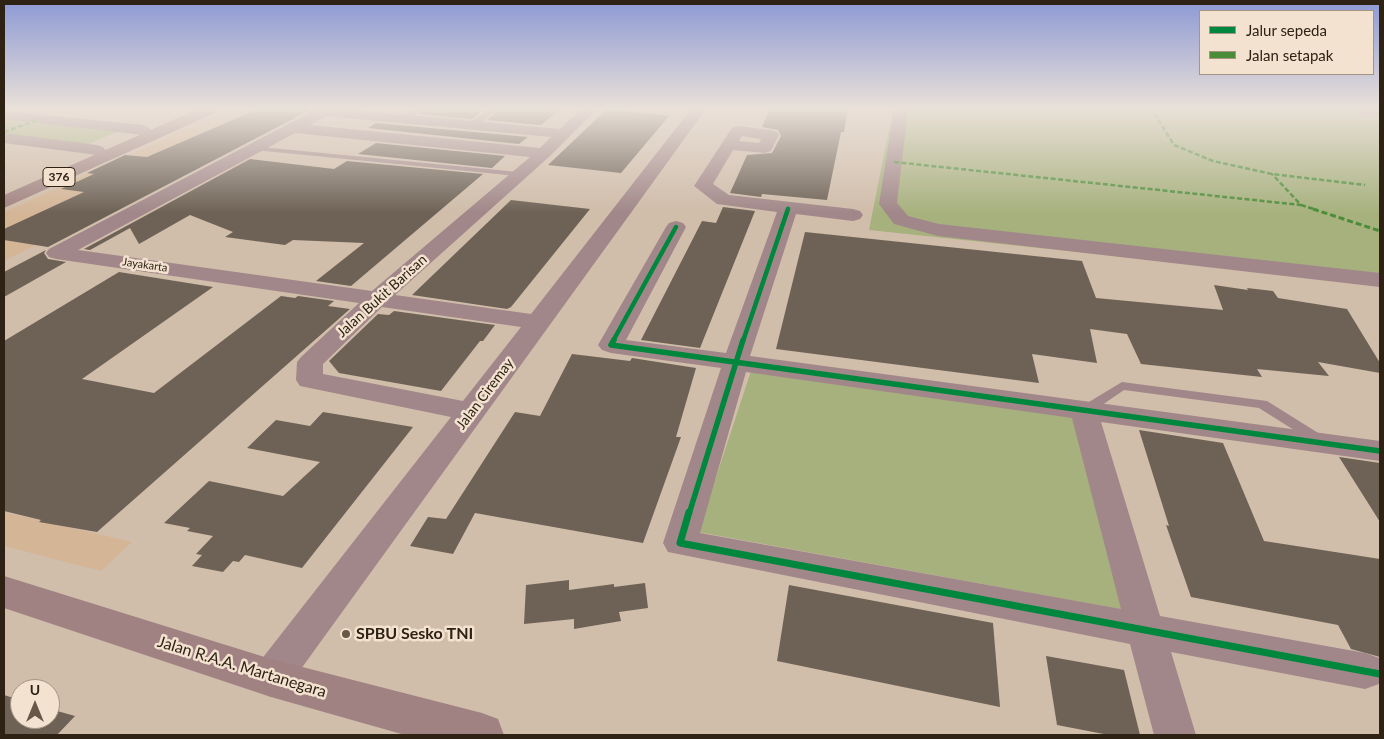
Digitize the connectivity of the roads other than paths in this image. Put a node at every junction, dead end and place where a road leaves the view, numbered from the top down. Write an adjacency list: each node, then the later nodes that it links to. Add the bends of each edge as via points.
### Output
1 (47, 143): 11 (street)
2 (112, 143): 11 (main road, 376)
3 (135, 143): 15 (main road, 376)
4 (263, 143): 10 (street, Jayakarta)
5 (448, 143): 12 (street)
6 (554, 143): 12 (street, Jalan Bukit Barisan)
7 (673, 143): 21 (street, Jalan Ciremay)
8 (896, 143): 19 (street, via 888,204 901,220 938,230)
9 (730, 145): 16 (street, via 703,186 724,200)
10 (254, 148): 13 (lane); 20 (street, Jayakarta, via 56,253)
11 (97, 150): 14 (main road, 376)
12 (544, 153): 13 (street, Jalan Bukit Barisan)
13 (518, 174): 20 (street, Jalan Bukit Barisan)
14 (4, 190)
15 (4, 202)
16 (788, 208): 17 (street); 22 (street)
17 (853, 215)
18 (676, 227): 22 (street, via 611,345)
19 (1380, 280)
20 (378, 298): 21 (street, Jayakarta); 24 (street, Jalan Bukit Barisan, via 310,362 309,380)
21 (539, 322): 24 (street, Jalan Ciremay)
22 (735, 364): 23 (street); 27 (street, via 680,543)
23 (1084, 411): 25 (street); 27 (street)
24 (471, 412): 29 (street, Jalan Ciremay)
25 (1380, 452)
26 (4, 592): 29 (main road, Jalan R.A.A. Martanegara)
27 (1147, 631): 28 (street); 31 (street)
28 (1365, 671)
29 (271, 678): 30 (main road, Jalan R.A.A. Martanegara)
30 (482, 735)
31 (1175, 735)

